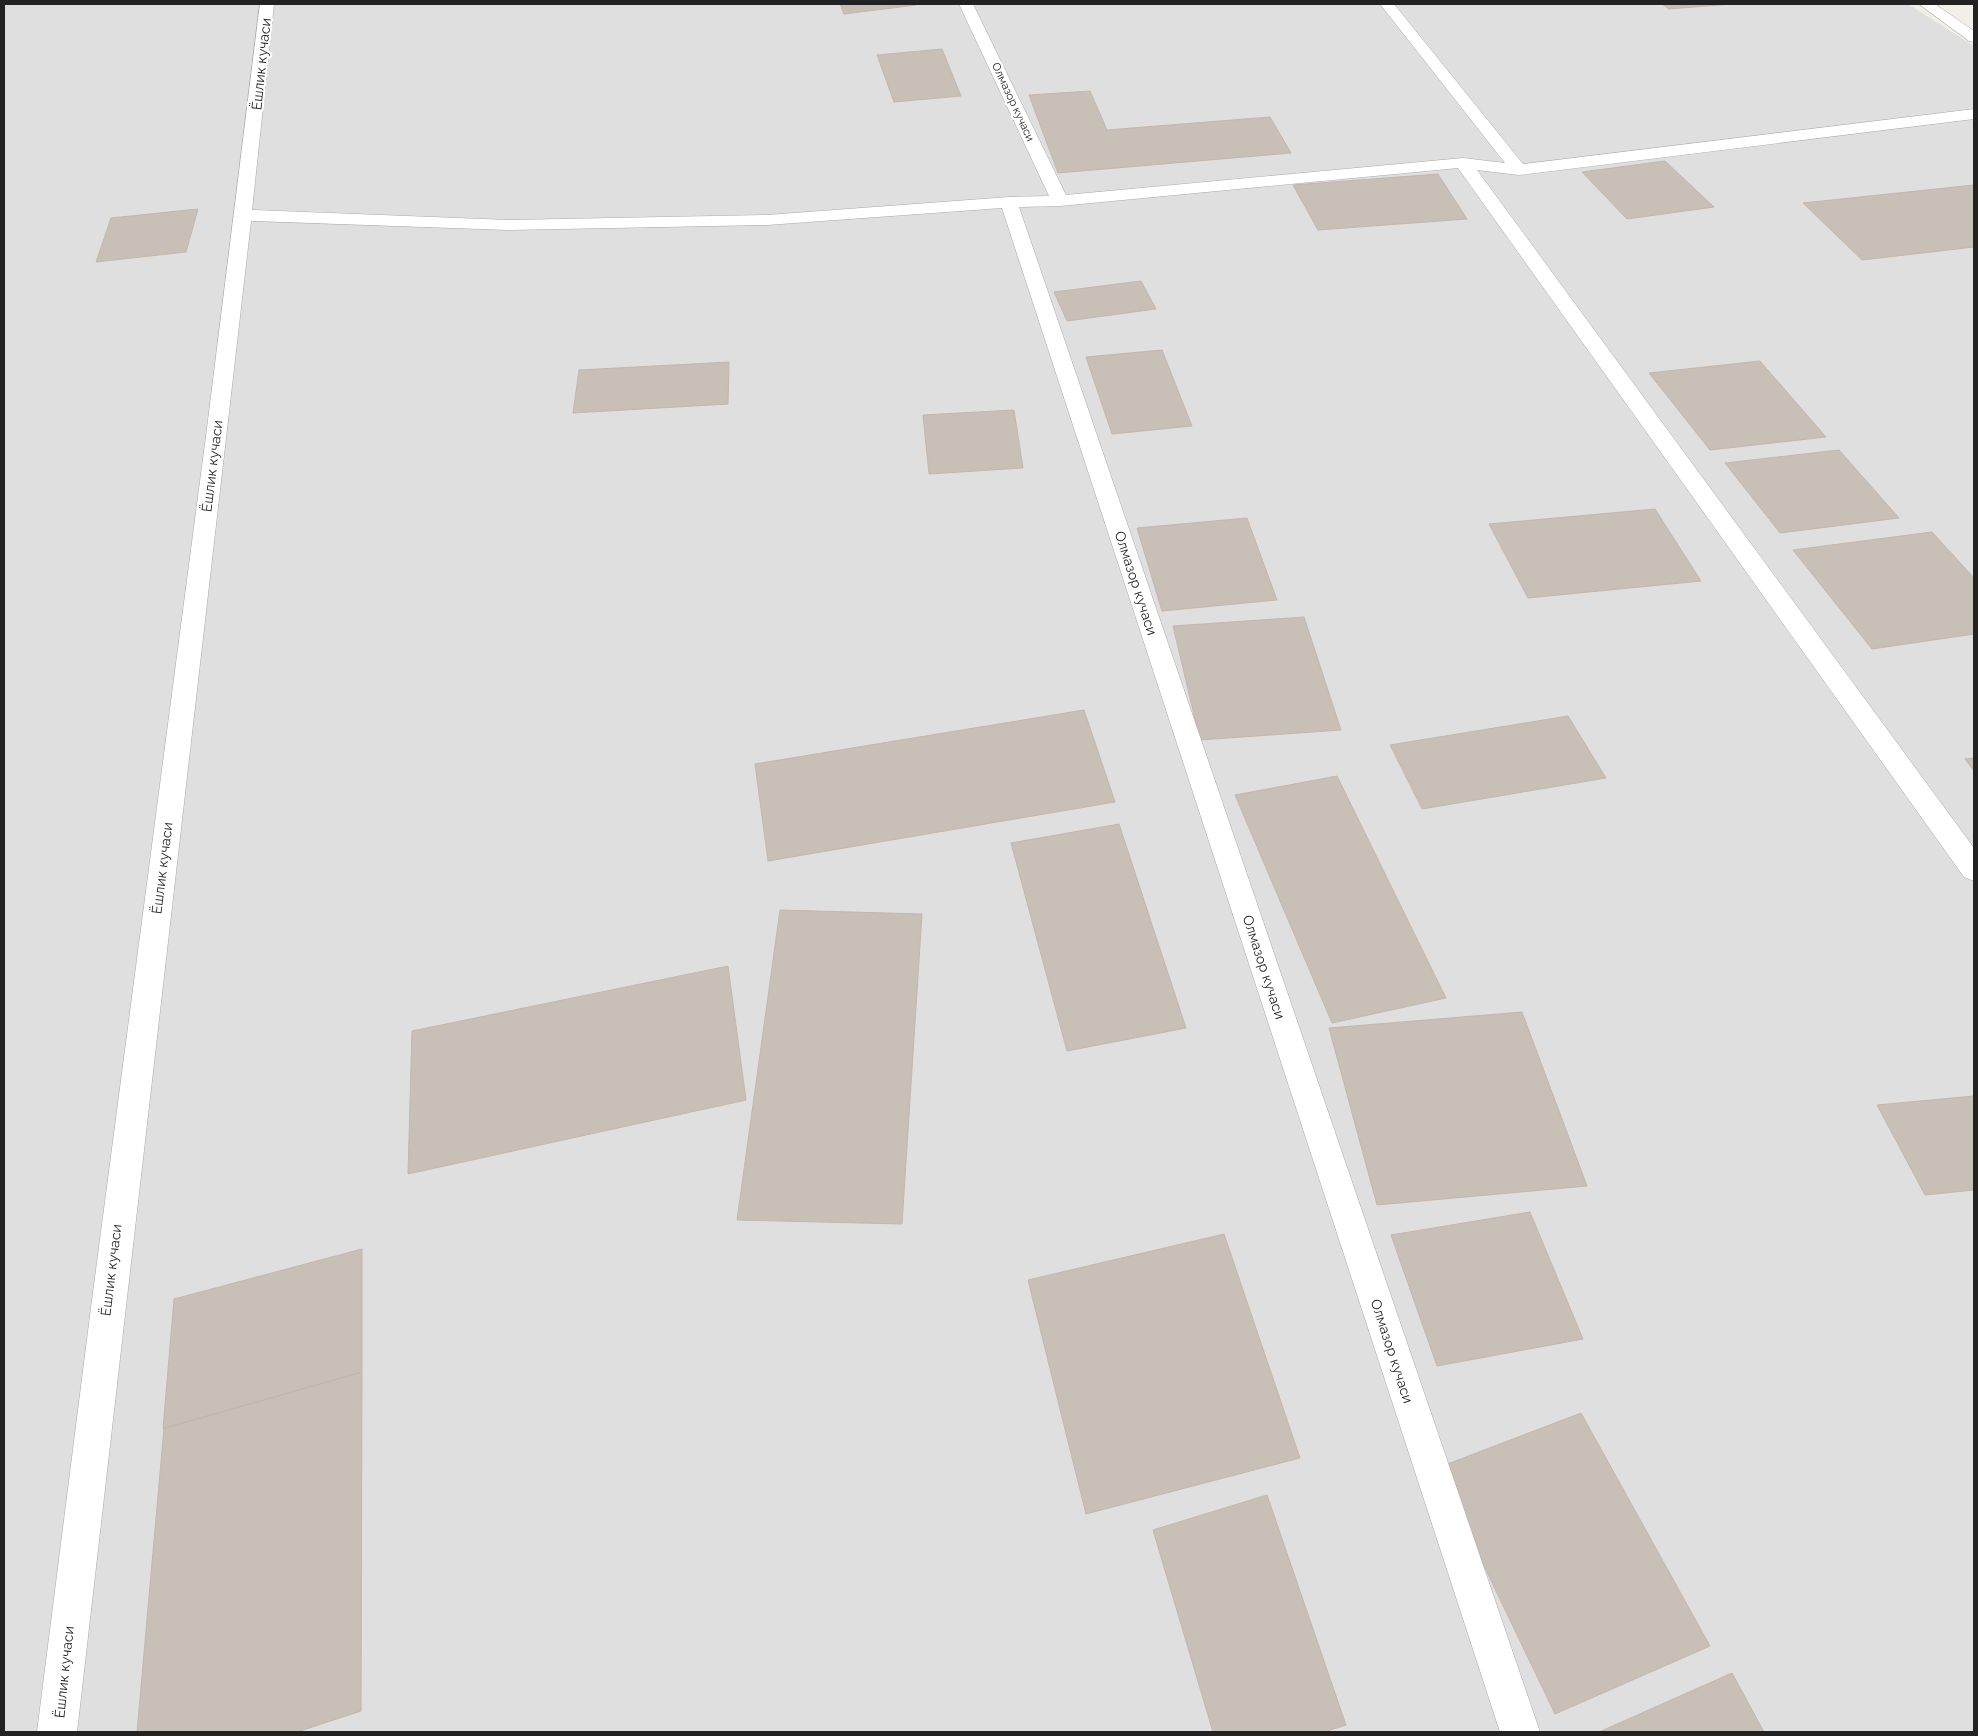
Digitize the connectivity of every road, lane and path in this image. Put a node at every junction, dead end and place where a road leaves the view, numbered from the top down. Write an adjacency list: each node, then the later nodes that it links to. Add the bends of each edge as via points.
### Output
1 (267, 4): 11 (street, Ёшлик кучаси)
2 (966, 4): 9 (street, Олмазор кучаси)
3 (1387, 4): 8 (street)
4 (1926, 4): 5 (street)
5 (1974, 38)
6 (1974, 114): 8 (street)
7 (1463, 163): 8 (street); 9 (street); 12 (street)
8 (1519, 170)
9 (1060, 201): 10 (street)
10 (1009, 202): 11 (street, via 766,220 519,225); 14 (street, Олмазор кучаси)
11 (244, 215): 13 (street, Ёшлик кучаси, via 91,1430)
12 (1974, 869)
13 (57, 1732)
14 (1520, 1732)

